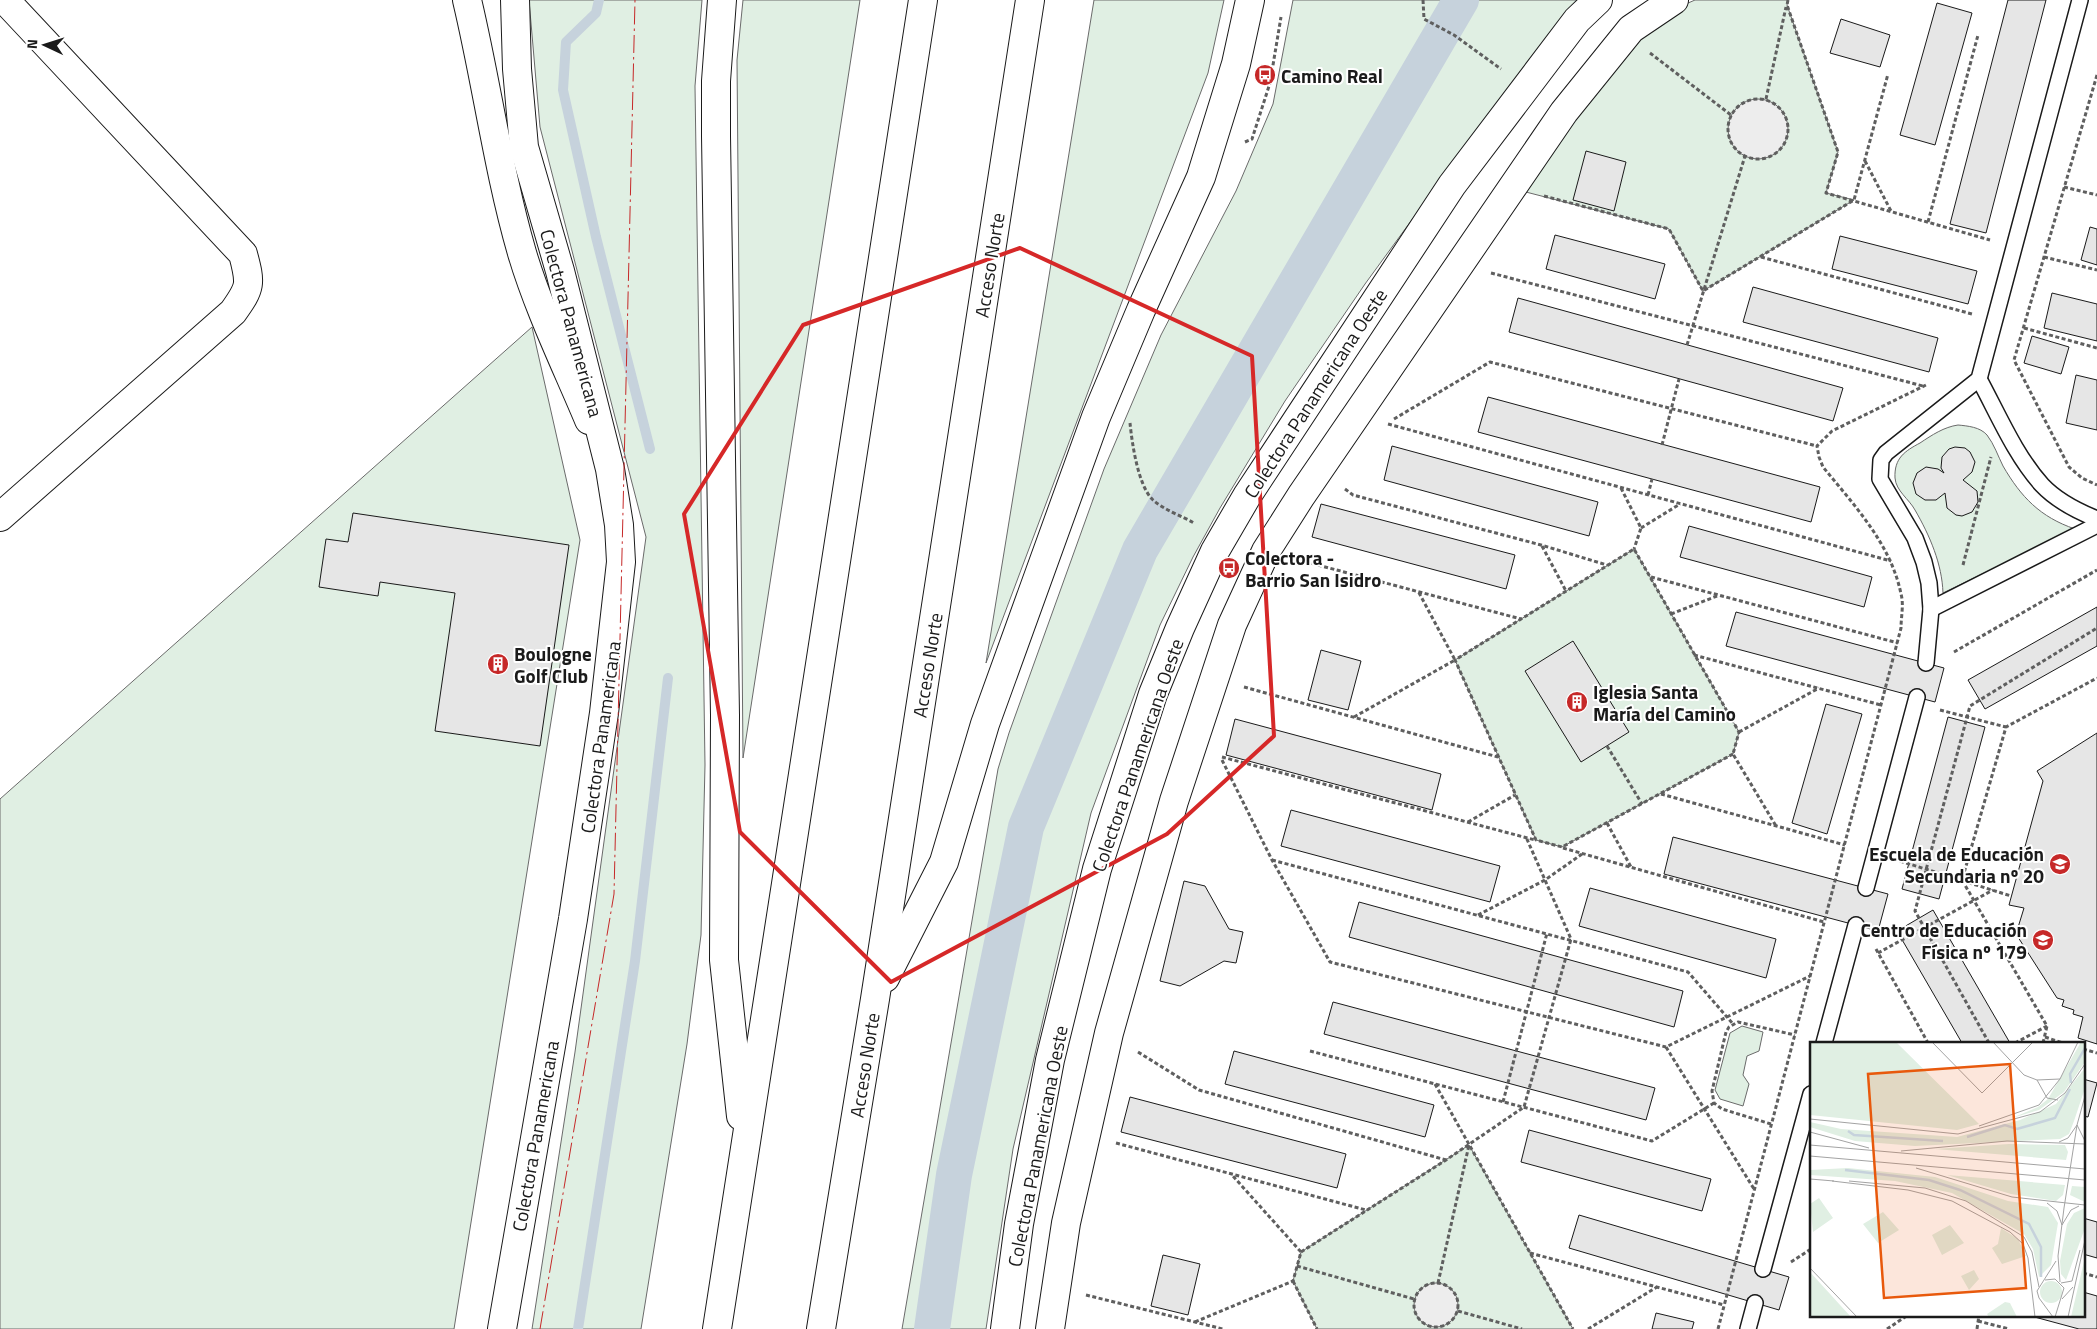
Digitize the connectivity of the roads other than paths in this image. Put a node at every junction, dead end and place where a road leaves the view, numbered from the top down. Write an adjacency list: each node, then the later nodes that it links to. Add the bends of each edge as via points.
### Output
1 (6, 0): 13 (main road, via 243,254 250,278 244,296 233,312)
2 (467, 0): 12 (main road, via 522,253)
3 (515, 0): 12 (main road, Colectora Panamericana, via 524,147 560,271)
4 (722, 0): 24 (main road, via 716,136 725,715 724,960)
5 (923, 0): 24 (main road)
6 (1030, 0): 21 (main road, Acceso Norte)
7 (1250, 0): 21 (main road, via 1236,64 1201,177 1096,417 985,724 944,862)
8 (1598, 0): 34 (main road, Colectora Panamericana Oeste, via 1577,20 1452,185 1247,496 1215,550 1180,628 1153,694 1095,878 1050,1060 1019,1224)
9 (1674, 0): 35 (main road, via 1631,29 1564,112 1266,551 1232,625 1174,801 1109,1033 1066,1223)
10 (2080, 0): 11 (lane)
11 (1980, 379): 14 (lane, via 2024,460 2042,485 2062,501); 16 (lane, via 1881,460 1880,479 1915,538 1924,562)
12 (610, 469): 29 (main road, Colectora Panamericana, via 621,562 604,713 573,919)
13 (0, 517)
14 (2097, 519)
15 (2097, 525): 16 (lane)
16 (1931, 609): 17 (lane)
17 (1926, 663)
18 (1917, 697): 19 (lane)
19 (1866, 888)
20 (1856, 925): 22 (lane)
21 (875, 999): 25 (main road, Acceso Norte)
22 (1824, 1042)
23 (1810, 1098): 26 (lane)
24 (745, 1155): 27 (main road)
25 (831, 1268): 32 (main road, Acceso Norte); 33 (lane)
26 (1763, 1270)
27 (727, 1272): 30 (main road); 31 (main road)
28 (1755, 1303): 36 (lane)
29 (502, 1329)
30 (704, 1329)
31 (717, 1329)
32 (821, 1329)
33 (833, 1329)
34 (1005, 1329)
35 (1050, 1329)
36 (1748, 1329)

